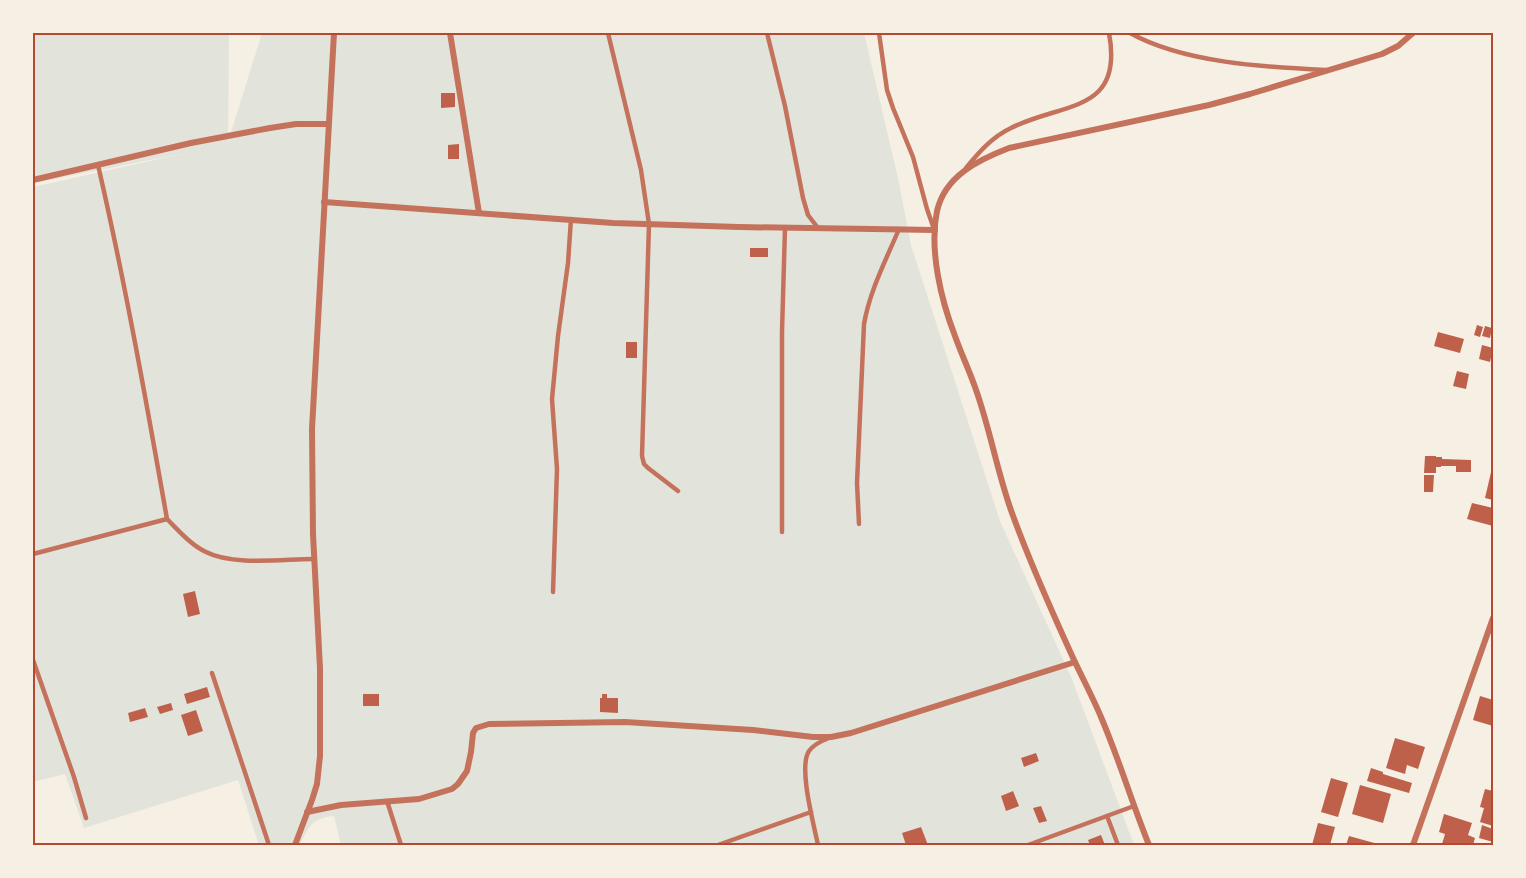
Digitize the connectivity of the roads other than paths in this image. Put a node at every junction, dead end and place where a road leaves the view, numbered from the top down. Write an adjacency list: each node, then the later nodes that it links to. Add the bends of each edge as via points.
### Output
1 (334, 33): 10 (street)
2 (450, 33): 15 (street)
3 (608, 33): 17 (lane, via 641,170)
4 (767, 33): 19 (lane, via 803,198 808,215)
5 (879, 33): 21 (lane, via 887,90)
6 (1109, 33): 12 (lane, via 1110,71 1096,95 996,136)
7 (1130, 33): 9 (lane, via 1162,48 1201,57)
8 (1413, 33): 9 (street, via 1382,54)
9 (1327, 70): 12 (street, via 1209,105 1009,148)
10 (328, 124): 11 (street, via 270,128); 14 (street)
11 (98, 165): 13 (street); 23 (lane, via 130,312)
12 (962, 172): 21 (street, via 947,189 938,209)
13 (33, 180)
14 (324, 202): 15 (street); 27 (street, via 312,429)
15 (479, 213): 16 (street)
16 (571, 219): 17 (street); 28 (lane, via 552,399 556,469)
17 (649, 224): 18 (street); 22 (lane, via 642,456 648,468)
18 (785, 228): 19 (street); 25 (lane)
19 (818, 228): 20 (street)
20 (899, 229): 21 (street); 24 (lane, via 872,290 864,324 857,483)
21 (935, 230): 31 (street, via 944,304 978,396 1012,513)
22 (678, 491)
23 (167, 519): 26 (lane); 27 (lane, via 204,552 219,557)
24 (859, 524)
25 (782, 532)
26 (33, 554)
27 (313, 559): 36 (street, via 320,668 320,756)
28 (553, 592)
29 (1493, 618): 48 (street)
30 (33, 660): 39 (lane)
31 (1075, 662): 33 (street); 35 (street)
32 (212, 673): 40 (lane)
33 (831, 737): 34 (street, via 625,722 489,724 473,733 467,771 452,789 431,796); 37 (lane, via 814,745 805,759)
34 (387, 801): 36 (street); 42 (lane)
35 (1134, 806): 38 (lane); 47 (street)
36 (308, 812): 41 (street)
37 (811, 812): 43 (lane); 44 (lane)
38 (1107, 816): 45 (lane); 46 (lane)
39 (86, 818)
40 (269, 845)
41 (295, 845)
42 (401, 845)
43 (718, 845)
44 (818, 845)
45 (1028, 845)
46 (1118, 845)
47 (1149, 845)
48 (1413, 845)

